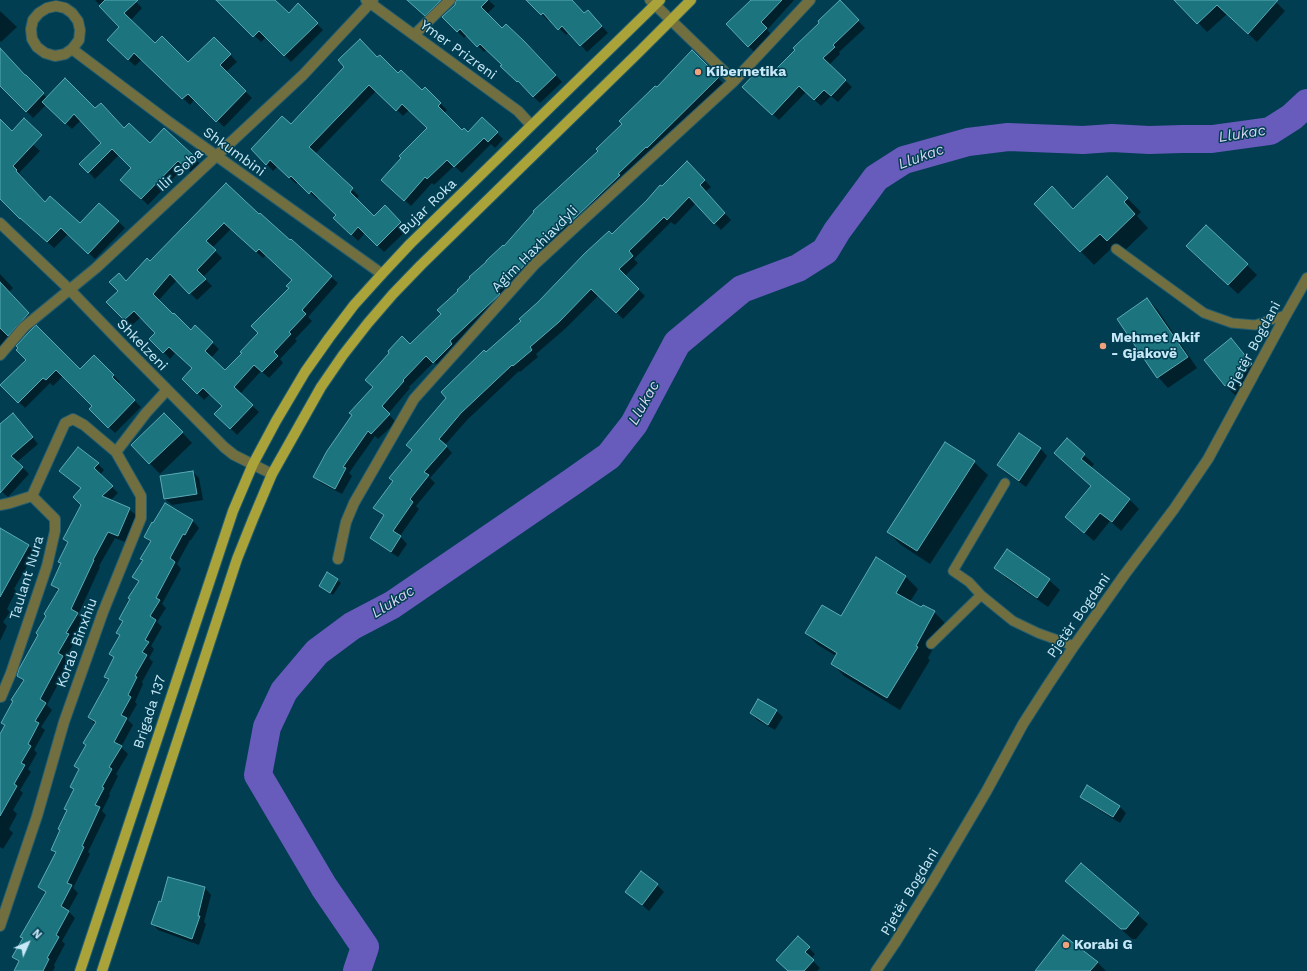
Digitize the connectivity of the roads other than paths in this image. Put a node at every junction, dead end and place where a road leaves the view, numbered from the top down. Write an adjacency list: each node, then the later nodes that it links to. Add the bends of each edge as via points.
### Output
1 (450, 0): 7 (street)
2 (691, 0): 6 (main road)
3 (810, 0): 9 (street, Agim Haxhiavdyli)
4 (370, 1): 7 (street, Ymer Prizreni); 11 (street, Ilir Soba, via 303,75)
5 (655, 1): 6 (street); 10 (main road, Bujar Roka)
6 (672, 19): 9 (street); 22 (main road, via 393,294 321,387)
7 (414, 35): 10 (street, Ymer Prizreni, via 518,111)
8 (72, 49): 8 (street, via 78,40 80,30 78,21 72,13 56,6 39,13 33,20 31,30 32,39 37,47 54,56); 11 (street, Shkumbini)
9 (734, 81): 26 (street, Agim Haxhiavdyli, via 535,264 414,399 354,503 346,522)
10 (531, 126): 14 (main road, Bujar Roka)
11 (216, 156): 14 (street, Shkumbini); 16 (street, Ilir Soba, via 96,268)
12 (0, 224): 16 (street, Shkelzeni)
13 (1116, 249): 17 (lane, via 1204,313 1232,324 1255,325)
14 (382, 274): 21 (main road, Bujar Roka, via 337,327 305,372)
15 (1307, 278): 17 (street, Pjetër Bogdani)
16 (69, 289): 18 (street, Ilir Soba, via 24,327); 19 (street, Shkelzeni)
17 (1286, 315): 29 (street, Pjetër Bogdani, via 1208,459)
18 (0, 355)
19 (167, 390): 20 (street); 21 (street, Shkelzeni, via 224,447)
20 (116, 452): 24 (street, via 84,425 73,419 65,423); 31 (street, Korab Binxhiu, via 140,496 141,518 103,612 64,722 37,816)
21 (253, 464): 22 (street, Shkelzeni); 32 (main road, Brigada 137, via 221,544)
22 (272, 474): 33 (main road, via 238,559)
23 (1005, 483): 27 (lane, via 953,571 969,582)
24 (32, 496): 25 (street); 30 (street, Taulant Nura, via 56,519 56,530 47,566)
25 (0, 505)
26 (338, 559)
27 (981, 595): 28 (lane); 29 (lane, via 1013,621)
28 (931, 644)
29 (1074, 646): 34 (street, Pjetër Bogdani, via 1023,724 934,880)
30 (1, 697)
31 (0, 926)
32 (80, 971)
33 (102, 971)
34 (876, 971)

